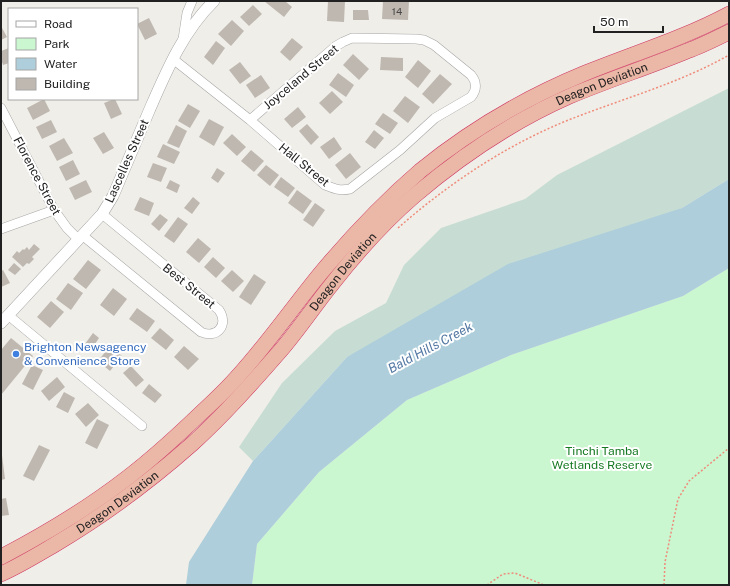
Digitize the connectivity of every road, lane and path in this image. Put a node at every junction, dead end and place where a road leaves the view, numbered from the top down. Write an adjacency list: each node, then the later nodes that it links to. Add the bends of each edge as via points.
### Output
1 (192, 1): 5 (street, via 187,13)
2 (214, 1): 5 (street, Lascelles Street, via 193,25)
3 (729, 14): 19 (highway, Deagon Deviation, via 669,42 557,86 479,128 421,170 354,234 243,371 186,428 157,454 94,502 32,541)
4 (729, 32): 20 (highway, Deagon Deviation, via 567,98 502,132 442,173 385,223 359,250 283,348 193,443 115,506 76,532)
5 (183, 42): 7 (street, Lascelles Street)
6 (729, 55): 14 (path, via 689,75 567,121 518,143 440,194)
7 (173, 59): 10 (street, Hall Street); 12 (street, Lascelles Street, via 113,196)
8 (476, 89): 10 (street, Joyceland Street, via 471,75 424,40 352,38 336,46); 10 (street, Hall Street, via 471,98 436,118 360,182 350,189 341,191 325,185)
9 (1, 108): 11 (street, Florence Street)
10 (250, 120)
11 (54, 210): 13 (street); 15 (street, Florence Street, via 66,228)
12 (102, 214): 15 (street, Lascelles Street); 15 (street, Best Street, via 219,310 224,321 218,331 212,334 201,332)
13 (1, 229)
14 (398, 229)
15 (80, 237): 16 (street, Lascelles Street)
16 (4, 319): 17 (street)
17 (142, 426)
18 (729, 448): 23 (path, via 689,480 678,499 665,562)
19 (1, 557)
20 (1, 574)
21 (487, 585): 22 (path, via 503,574 515,574)
22 (544, 585)
23 (664, 585)

